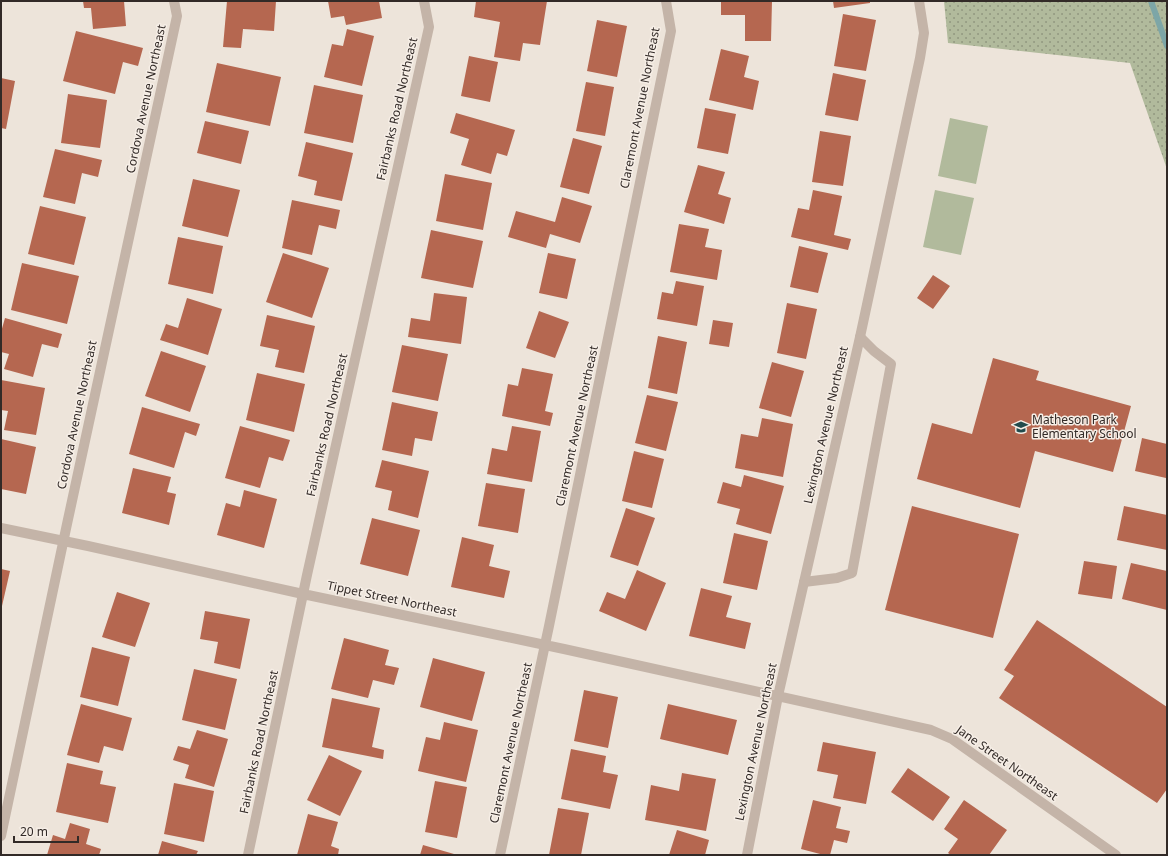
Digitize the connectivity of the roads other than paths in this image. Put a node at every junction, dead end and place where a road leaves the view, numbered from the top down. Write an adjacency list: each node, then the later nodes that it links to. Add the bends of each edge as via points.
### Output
1 (174, 1): 7 (street, Cordova Avenue Northeast, via 177,16)
2 (424, 1): 9 (street, Fairbanks Road Northeast, via 429,27)
3 (666, 1): 10 (street, Claremont Avenue Northeast, via 671,31)
4 (919, 1): 5 (street, Lexington Avenue Northeast, via 924,33 920,58)
5 (860, 337): 8 (street, Lexington Avenue Northeast); 8 (street, via 891,364 852,573 837,578)
6 (1, 528): 7 (street, Tippet Street Northeast)
7 (63, 540): 9 (street, Tippet Street Northeast); 12 (street, Cordova Avenue Northeast)
8 (804, 582): 11 (street, Lexington Avenue Northeast)
9 (303, 594): 10 (street, Tippet Street Northeast); 14 (street, Fairbanks Road Northeast)
10 (545, 644): 11 (street, Tippet Street Northeast); 15 (street, Claremont Avenue Northeast)
11 (778, 696): 16 (street, Lexington Avenue Northeast); 17 (street, Jane Street Northeast, via 908,724 952,739)
12 (4, 809): 13 (street, Cordova Avenue Northeast)
13 (1, 836)
14 (248, 855)
15 (500, 855)
16 (747, 855)
17 (1116, 855)

